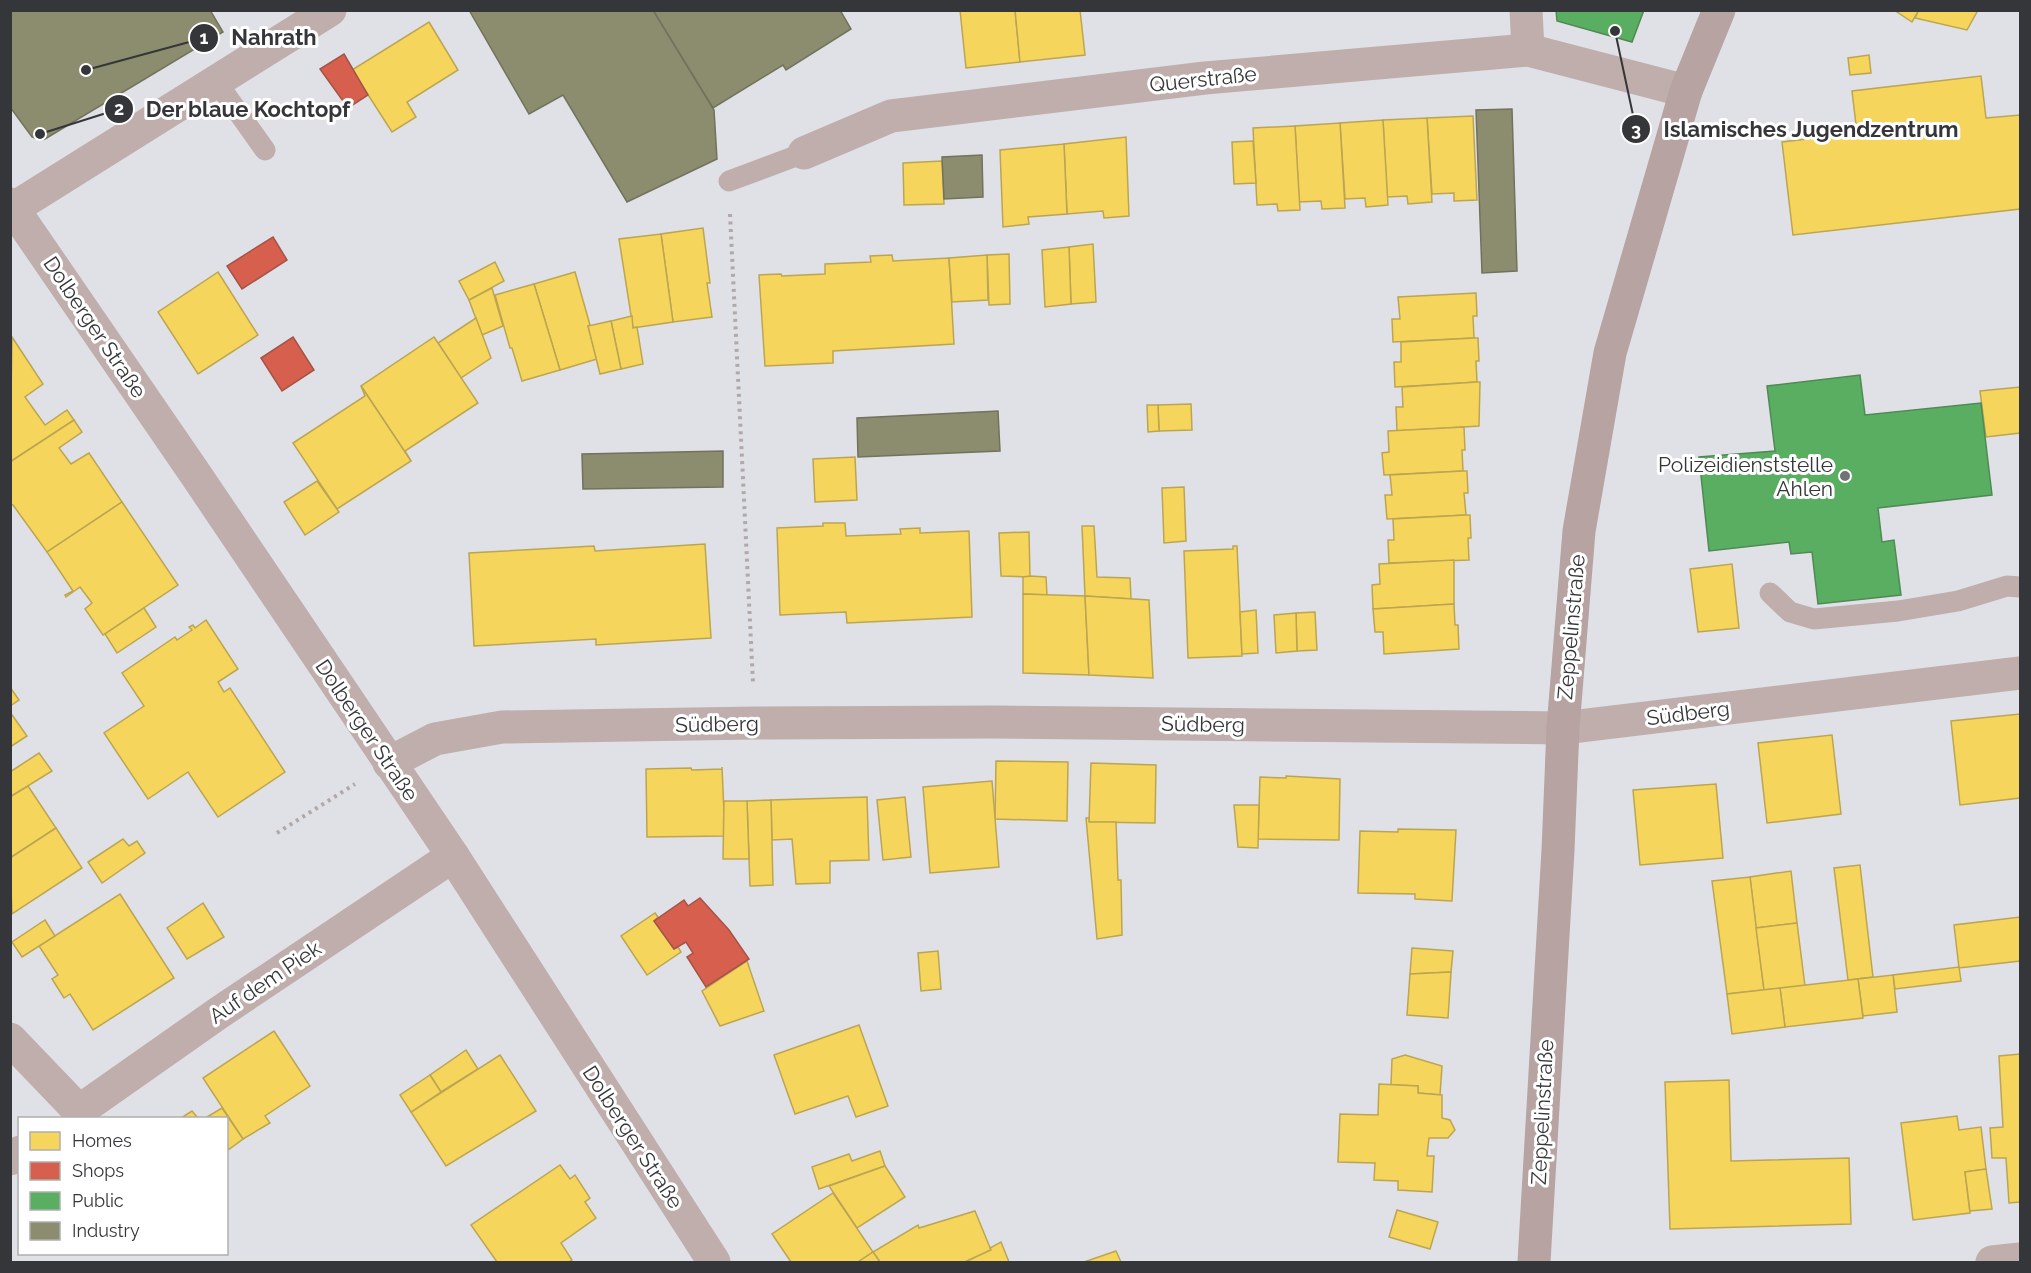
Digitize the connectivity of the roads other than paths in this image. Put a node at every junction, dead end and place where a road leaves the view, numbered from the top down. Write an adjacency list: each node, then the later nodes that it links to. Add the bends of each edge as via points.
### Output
1 (330, 10): 5 (street)
2 (1526, 10): 4 (street)
3 (1719, 10): 6 (main road, Zeppelinstraße)
4 (1528, 50): 6 (street, Querstraße); 8 (street, Querstraße, via 1205,78 891,116)
5 (216, 81): 7 (lane); 10 (street)
6 (1686, 91): 14 (main road, Zeppelinstraße, via 1610,354 1579,531)
7 (265, 150)
8 (804, 153): 9 (lane, Querstraße)
9 (729, 181)
10 (12, 206): 15 (street, Dolberger Straße)
11 (2020, 587): 12 (lane, via 2007,586 1958,601 1898,611 1814,619 1790,612)
12 (1770, 593)
13 (2020, 673): 14 (street, Südberg)
14 (1563, 728): 15 (street, Südberg, via 993,722 502,727 435,740); 21 (main road, Zeppelinstraße)
15 (389, 763): 16 (street, Dolberger Straße)
16 (453, 856): 18 (street, Auf dem Piek); 20 (street, Dolberger Straße)
17 (10, 1039): 18 (street, Auf dem Piek)
18 (73, 1115)
19 (2020, 1259): 22 (street)
20 (714, 1263)
21 (1534, 1263)
22 (1992, 1263)

